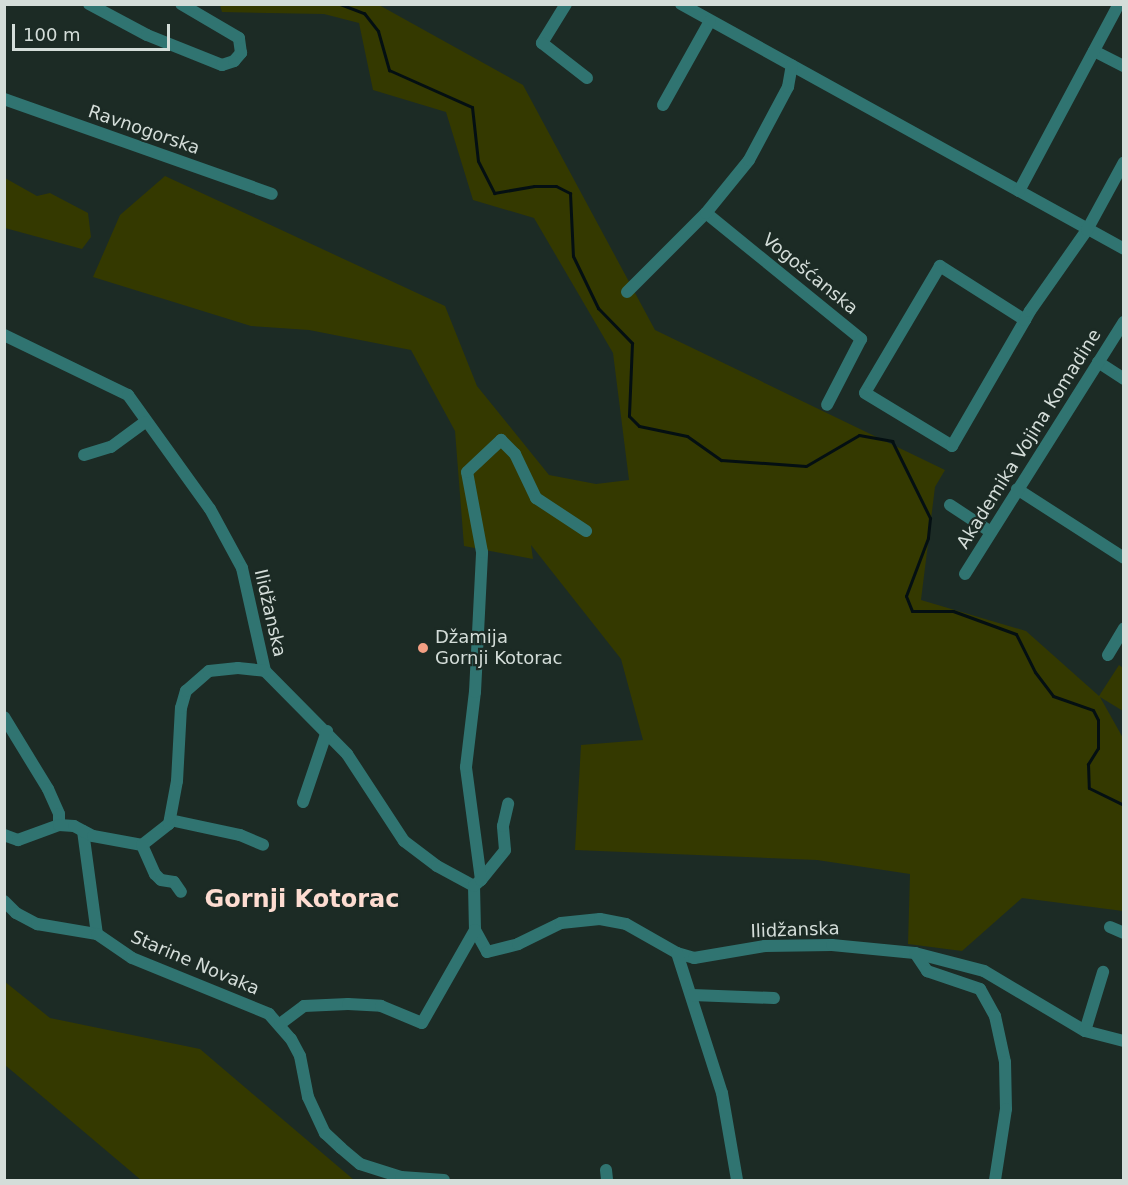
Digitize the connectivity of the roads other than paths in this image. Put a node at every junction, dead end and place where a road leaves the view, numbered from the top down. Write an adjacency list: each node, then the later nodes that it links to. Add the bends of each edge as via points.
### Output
1 (89, 4): 2 (street, via 147,35 222,65 234,61 241,53 239,38)
2 (181, 4)
3 (566, 4): 10 (street, via 542,43)
4 (1119, 4): 7 (street)
5 (684, 6): 6 (street)
6 (710, 21): 8 (street); 12 (street)
7 (1094, 51): 9 (street); 14 (street)
8 (792, 65): 14 (street); 16 (street, via 788,87 768,130 728,189)
9 (1124, 66)
10 (587, 78)
11 (4, 99): 15 (street, Ravnogorska)
12 (663, 105)
13 (1124, 162): 17 (street)
14 (1019, 191): 17 (street)
15 (272, 194)
16 (706, 213): 19 (street); 25 (street, Vogošćanska, via 861,339)
17 (1087, 230): 18 (street); 20 (street)
18 (1124, 249)
19 (627, 292)
20 (1026, 320): 20 (street, via 952,446 865,393 939,266)
21 (1124, 322): 23 (street, Akademika Vojina Komadine)
22 (4, 335): 26 (street, Ilidžanska, via 114,386 128,395)
23 (1098, 362): 24 (street); 28 (street, Akademika Vojina Komadine)
24 (1124, 379)
25 (827, 405)
26 (145, 422): 27 (street, via 111,447); 36 (street, Ilidžanska, via 210,509 242,568)
27 (84, 455)
28 (1017, 489): 31 (street, Akademika Vojina Komadine); 32 (street)
29 (950, 505): 31 (street)
30 (586, 531): 47 (street, via 536,498 515,454 501,440 467,472 482,552 466,784)
31 (991, 532): 33 (street, Akademika Vojina Komadine)
32 (1124, 558)
33 (964, 574)
34 (1124, 628): 35 (street)
35 (1108, 655)
36 (265, 671): 38 (street, Ilidžanska); 41 (street, via 209,671 186,691)
37 (4, 717): 42 (street, via 48,789 59,814)
38 (327, 731): 39 (street); 47 (street, Ilidžanska, via 347,753 404,841 437,866)
39 (303, 802)
40 (508, 804): 47 (street, via 503,826 506,850)
41 (170, 820): 45 (street); 46 (street, via 240,835)
42 (58, 825): 43 (street); 44 (street, via 18,840)
43 (83, 831): 45 (street); 53 (street)
44 (4, 835)
45 (142, 845): 48 (street, via 155,874 161,880 174,882)
46 (263, 845)
47 (477, 883): 51 (street)
48 (181, 892)
49 (4, 902): 53 (street, Starine Novaka, via 37,924)
50 (1110, 927): 52 (street)
51 (475, 930): 54 (street, Ilidžanska, via 487,952 494,953 561,922 600,918 626,924); 59 (street, via 422,1023 381,1006 348,1004 304,1006)
52 (1124, 933)
53 (97, 934): 59 (street, Starine Novaka, via 132,958 231,995)
54 (677, 953): 55 (street, Ilidžanska, via 694,958 765,946 832,945); 57 (street)
55 (915, 953): 60 (street, Ilidžanska, via 984,971); 64 (street, via 927,971 980,989 995,1016 1005,1062 1006,1109)
56 (1103, 972): 60 (street)
57 (692, 995): 58 (street); 63 (street, via 722,1093)
58 (774, 998)
59 (280, 1024): 62 (street, Starine Novaka, via 300,1056 308,1097 325,1132 341,1148 360,1164 401,1177)
60 (1084, 1031): 61 (street, Ilidžanska)
61 (1124, 1041)
62 (444, 1180)
63 (736, 1180)
64 (995, 1180)

